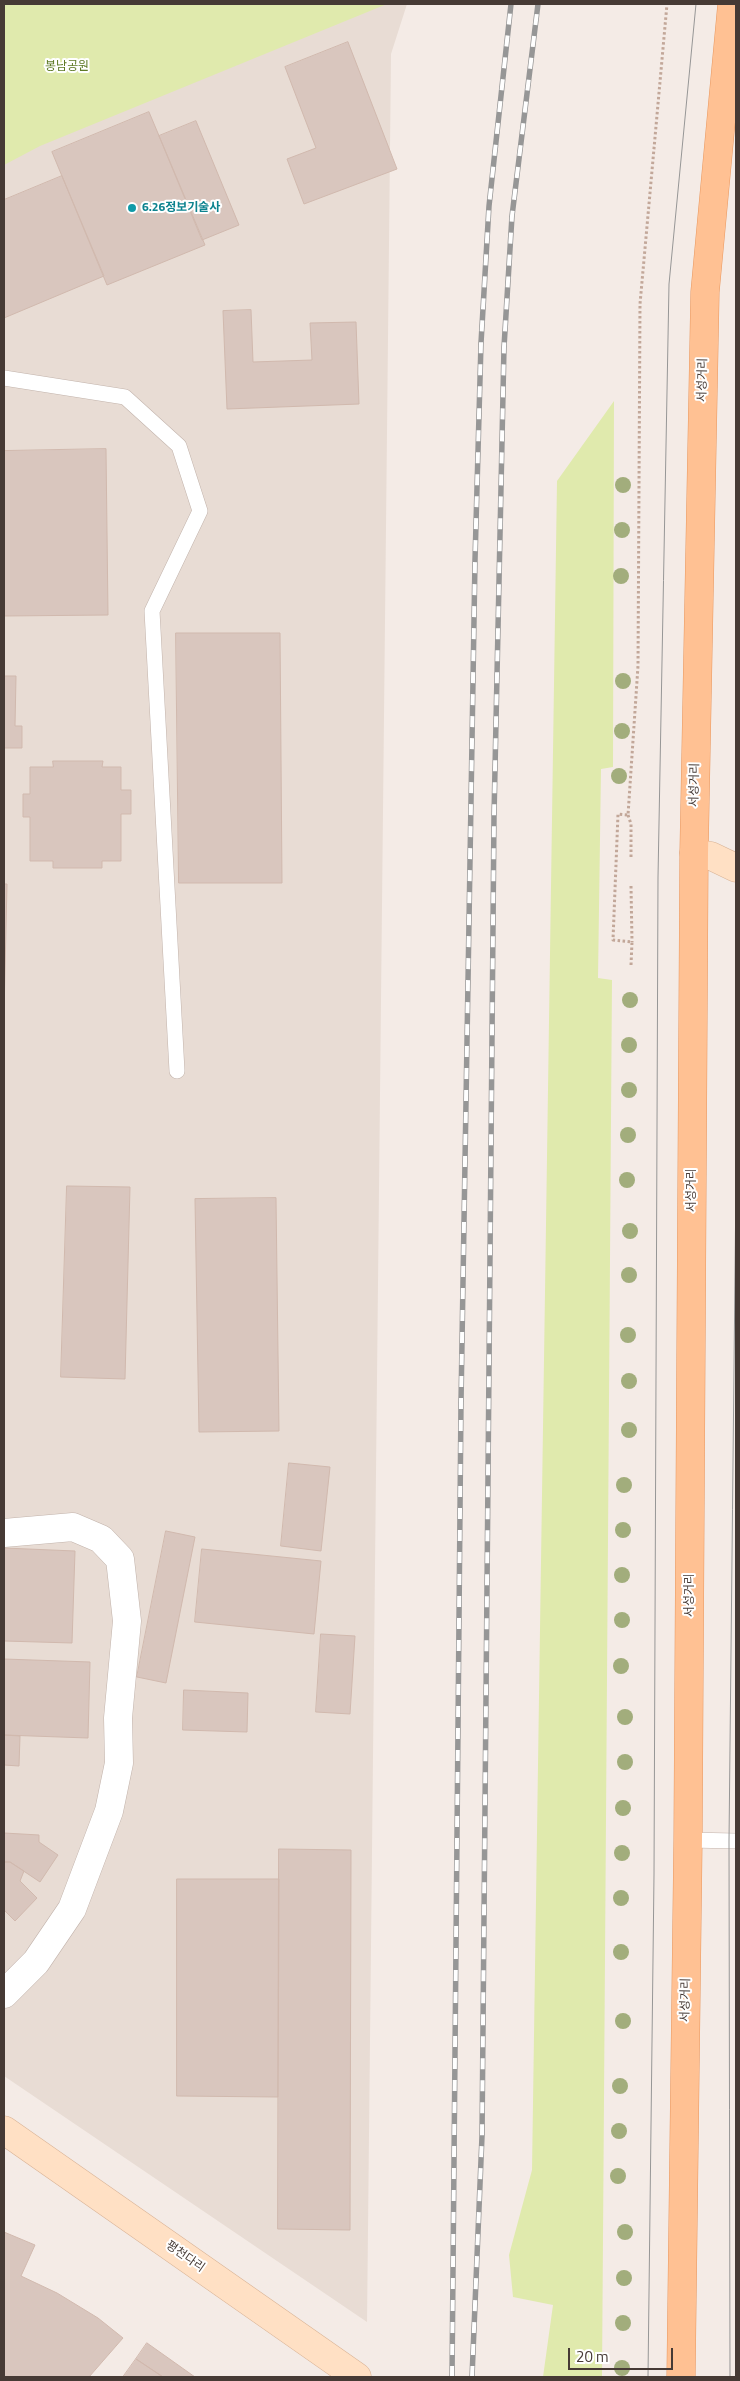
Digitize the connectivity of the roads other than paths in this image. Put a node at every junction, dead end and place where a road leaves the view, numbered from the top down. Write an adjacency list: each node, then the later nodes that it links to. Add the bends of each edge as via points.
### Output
1 (732, 4): 3 (main road, 서성거리, via 705,292)
2 (4, 378): 5 (lane, via 125,397 179,446 200,511 152,611)
3 (694, 853): 4 (street, via 711,856); 7 (main road, 서성거리)
4 (736, 868)
5 (177, 1071)
6 (4, 1533): 9 (street, via 73,1527 102,1539 120,1559 127,1621 118,1718 119,1764 108,1811 72,1909 36,1962)
7 (688, 1840): 8 (lane); 11 (main road, 서성거리)
8 (736, 1841)
9 (4, 1994)
10 (9, 2133): 12 (street, 평천다리)
11 (682, 2312): 13 (main road, 서성거리); 14 (street)
12 (357, 2377)
13 (682, 2377)
14 (690, 2377)

